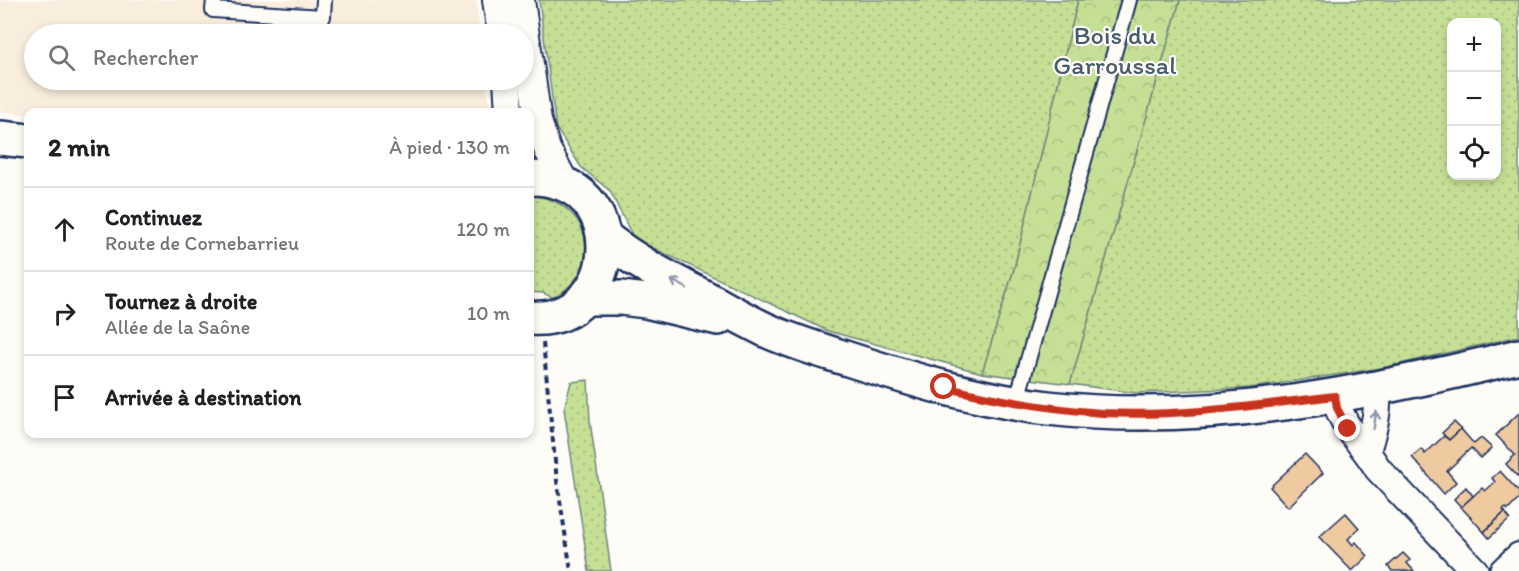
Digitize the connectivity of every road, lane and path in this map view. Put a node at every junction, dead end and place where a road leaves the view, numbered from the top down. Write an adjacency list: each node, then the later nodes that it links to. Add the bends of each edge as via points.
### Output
1 (214, 0): 2 (lane, via 213,10 323,17)
2 (324, 0)
3 (496, 0): 6 (street)
4 (521, 0): 7 (street)
5 (1129, 0): 22 (lane)
6 (500, 24)
7 (524, 24)
8 (508, 90): 10 (street)
9 (534, 90): 14 (street, via 547,149)
10 (509, 108)
11 (0, 138): 12 (main road)
12 (24, 141)
13 (534, 178): 14 (main road)
14 (566, 184): 15 (main road, via 584,197 597,215)
15 (604, 237): 16 (main road, via 601,270); 18 (main road, one-way to 15, via 655,271)
16 (584, 298): 17 (main road, via 564,312); 18 (main road, via 646,301)
17 (535, 318): 25 (path)
18 (768, 330): 22 (main road, via 902,376)
19 (1519, 356): 20 (main road)
20 (1376, 388): 21 (main road); 23 (street, one-way to 20, via 1376,418)
21 (1335, 396): 22 (main road, via 1164,413 1094,412); 23 (street, via 1348,429)
22 (1016, 403)
23 (1367, 451): 26 (street, via 1378,469)
24 (1519, 556): 27 (street)
25 (572, 571)
26 (1475, 571)
27 (1503, 571)

